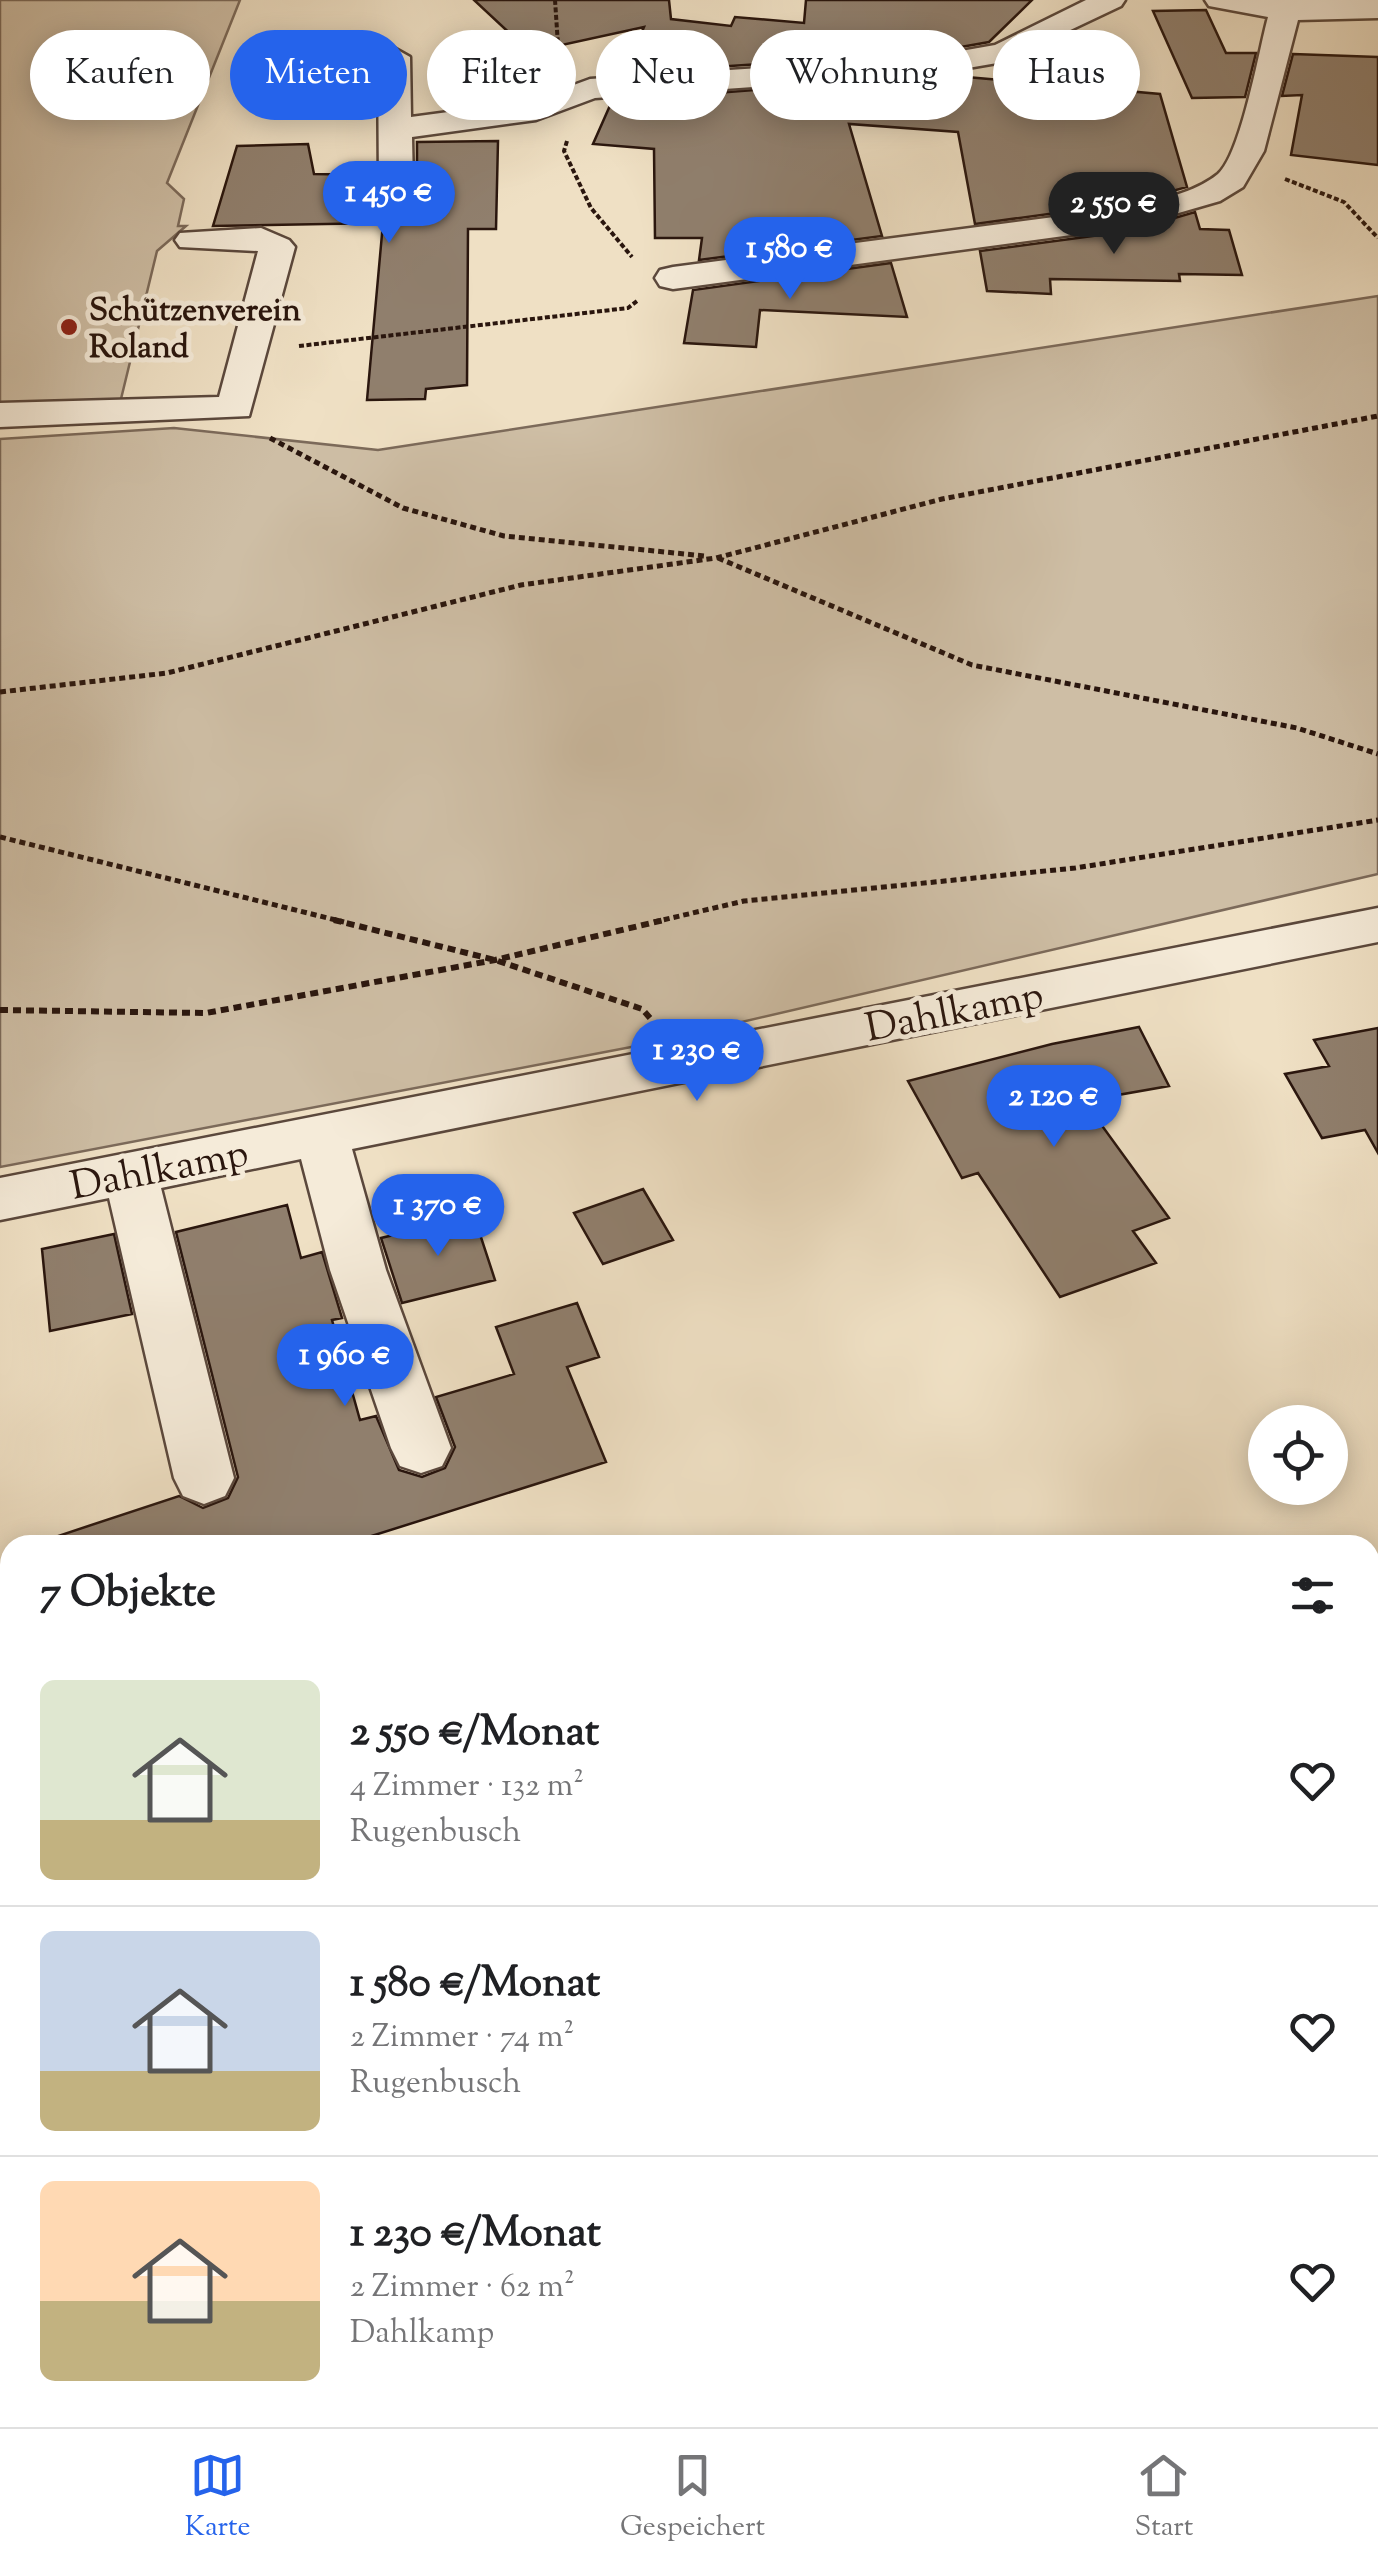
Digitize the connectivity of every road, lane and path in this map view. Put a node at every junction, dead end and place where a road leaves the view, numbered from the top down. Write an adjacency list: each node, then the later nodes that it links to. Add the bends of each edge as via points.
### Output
1 (555, 0): 6 (path, via 558,45 572,74)
2 (1110, 0): 6 (street, via 1003,53 926,66)
3 (1220, 0): 5 (street)
4 (1378, 9): 5 (street)
5 (1285, 11): 9 (street)
6 (590, 90): 8 (street, via 536,110); 13 (path, via 573,117 564,151 591,208 628,255)
7 (397, 120): 8 (street)
8 (397, 128): 10 (street)
9 (1239, 170): 11 (path, via 1297,182 1344,202); 13 (street, via 1188,202 1130,217)
10 (396, 186)
11 (1378, 238)
12 (192, 240): 14 (street, via 261,238 276,247)
13 (674, 278): 14 (path, via 628,308)
14 (253, 350): 15 (street)
15 (235, 408): 16 (street); 18 (path, via 271,438 403,508 504,536)
16 (0, 415)
17 (1378, 416): 18 (path, via 942,498)
18 (716, 558): 19 (path, via 521,585 167,673); 20 (path, via 972,665 1296,728)
19 (0, 692)
20 (1378, 754)
21 (1378, 820): 24 (path, via 1075,868 744,901)
22 (0, 837): 24 (path)
23 (1378, 925): 26 (street, Dahlkamp)
24 (495, 960): 25 (path, via 206,1013); 26 (path, via 642,1010)
25 (0, 1010)
26 (692, 1063): 27 (street, Dahlkamp)
27 (322, 1136): 28 (street, Dahlkamp); 30 (street, via 358,1270)
28 (130, 1174): 29 (street, Dahlkamp); 31 (street)
29 (0, 1199)
30 (422, 1448)
31 (204, 1478)

